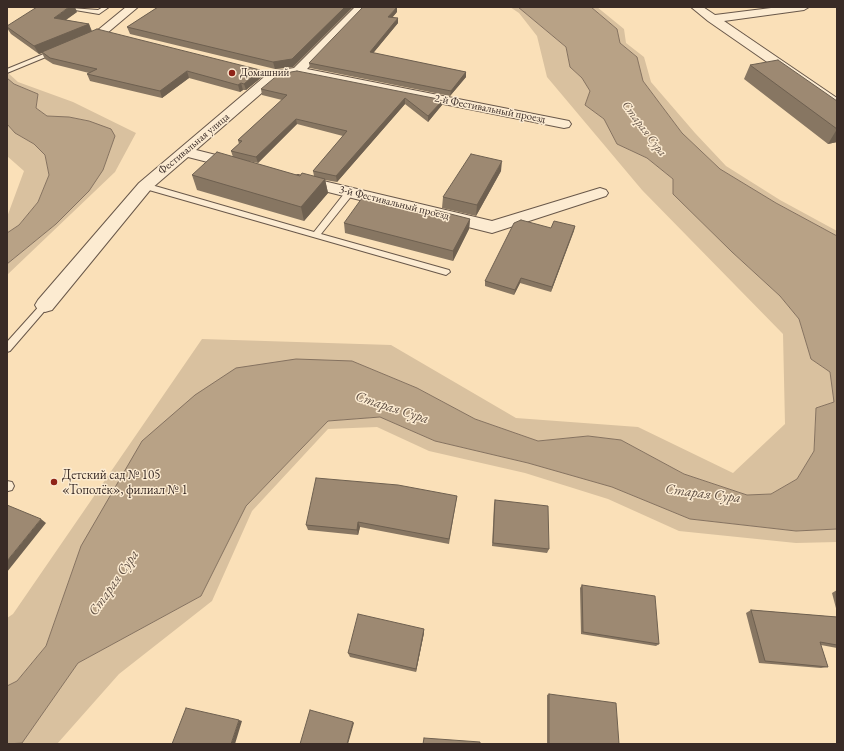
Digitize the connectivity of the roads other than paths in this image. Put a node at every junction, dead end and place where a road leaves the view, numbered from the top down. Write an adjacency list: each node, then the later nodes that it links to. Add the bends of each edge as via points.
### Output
1 (60, 7): 2 (lane, via 99,12)
2 (106, 7)
3 (133, 7): 8 (street, via 99,33)
4 (361, 7): 11 (street)
5 (696, 7): 7 (street)
6 (804, 7): 7 (street)
7 (712, 19): 12 (street)
8 (118, 36)
9 (66, 47): 10 (lane)
10 (7, 71)
11 (298, 71): 13 (street, 2-й Фестивальный проезд); 14 (street, Фестивальная улица, via 268,73)
12 (835, 101)
13 (564, 124)
14 (185, 152): 15 (street); 17 (street, Фестивальная улица)
15 (252, 169)
16 (282, 176): 18 (street, 3-й Фестивальный проезд)
17 (145, 186): 20 (lane); 22 (street, Фестивальная улица)
18 (350, 192): 19 (street, 3-й Фестивальный проезд, via 492,227); 20 (lane)
19 (600, 193)
20 (316, 235): 21 (lane)
21 (446, 272)
22 (45, 305): 23 (lane)
23 (7, 348)

